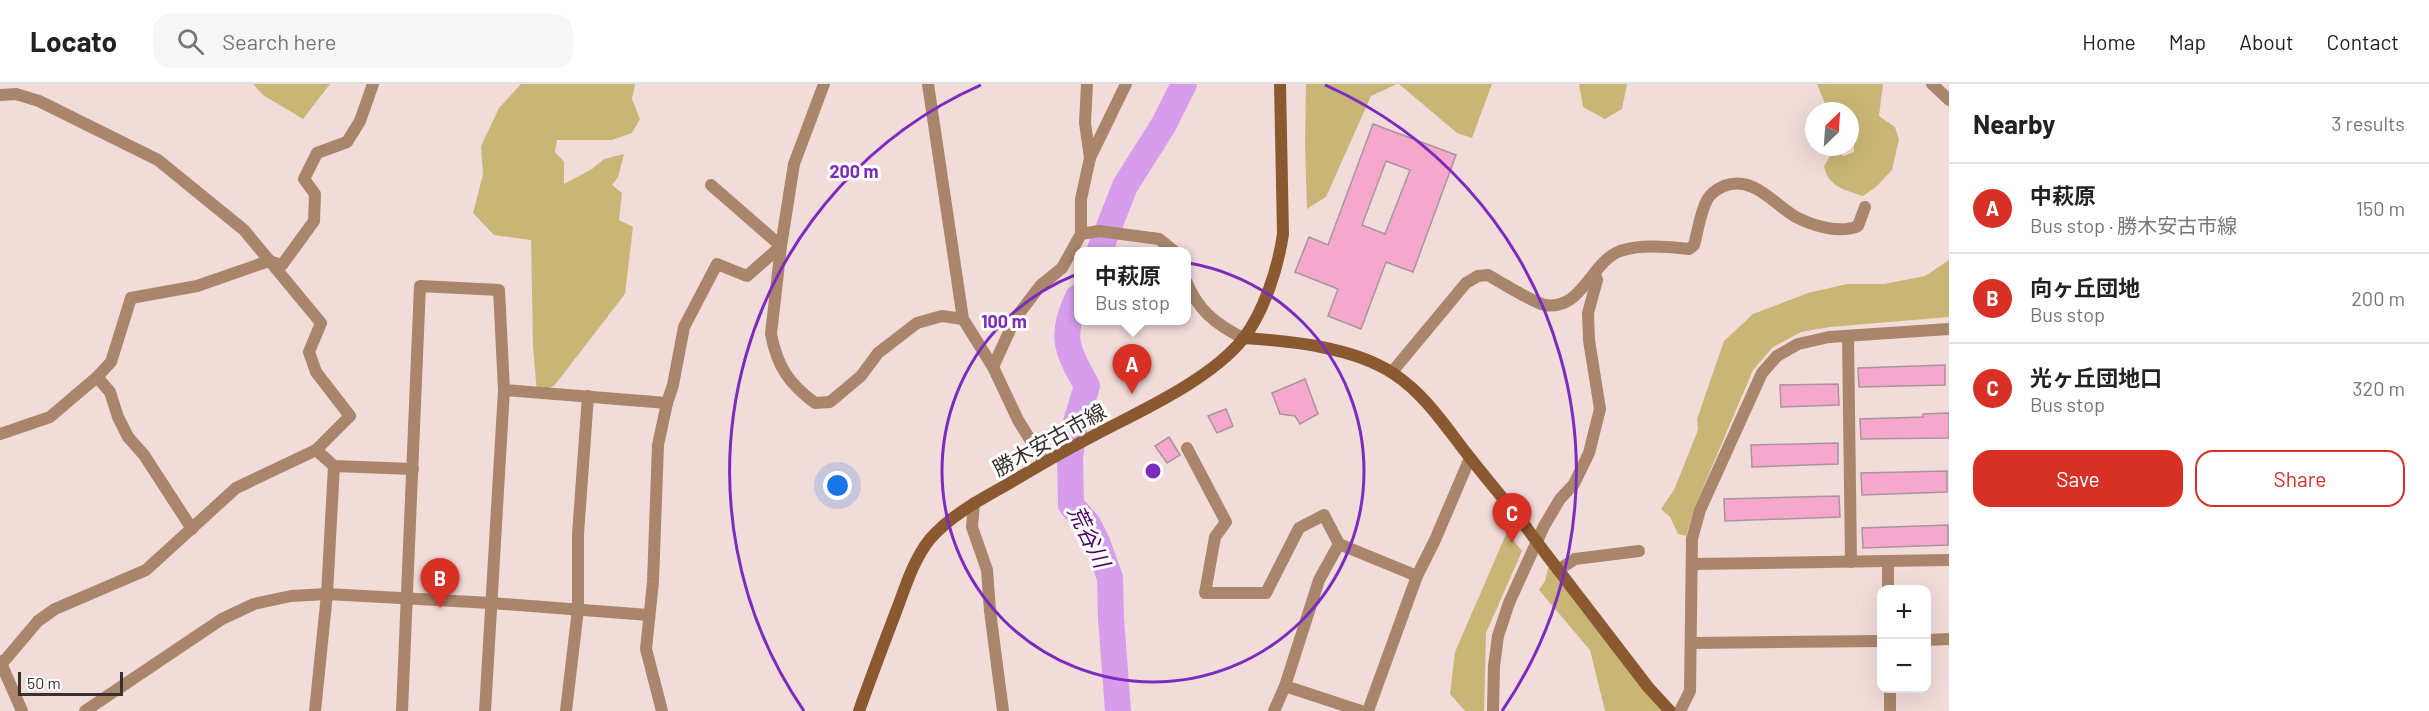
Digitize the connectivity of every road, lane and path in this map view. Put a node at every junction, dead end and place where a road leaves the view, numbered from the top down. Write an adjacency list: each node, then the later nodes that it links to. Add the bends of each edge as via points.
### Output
1 (373, 84): 16 (street, via 360,122 347,142 316,153 304,179 315,194 314,221 282,265)
2 (824, 84): 14 (street, via 794,164)
3 (928, 84): 19 (street)
4 (1087, 84): 10 (street, via 1085,123)
5 (1126, 84): 10 (street)
6 (1280, 84): 22 (main road, 勝木安古市線, via 1280,258)
7 (1932, 84): 9 (street)
8 (0, 95): 16 (street, via 16,94 39,101 158,160 244,230)
9 (1949, 100)
10 (1090, 158): 13 (street, via 1081,199)
11 (711, 184): 14 (street)
12 (1865, 207): 17 (street, via 1858,226 1848,231 1796,217 1758,189 1732,183 1716,189 1707,201 1694,245 1689,249 1650,246 1620,252)
13 (1081, 234): 15 (street, via 1099,231 1159,239); 23 (street, via 1062,268 1040,286 1015,319)
14 (780, 246): 19 (street, via 773,346 788,380 814,403 830,402 861,376 878,353 917,323 942,316); 28 (street, via 747,276 717,264 684,327)
15 (1169, 247)
16 (269, 261): 25 (street, via 197,286 131,298 111,362); 31 (street, via 321,323 309,352 316,372 350,416)
17 (1594, 274): 24 (street, via 1572,299 1560,305 1544,305 1488,275 1478,276 1466,283); 71 (street, via 1598,280 1588,313 1588,340 1600,409 1589,453 1574,484 1544,526 1509,603 1498,636)
18 (1191, 292): 22 (street, via 1206,314)
19 (963, 319): 23 (street)
20 (1949, 329): 21 (street)
21 (1848, 336): 42 (street); 43 (street, via 1798,344 1777,356 1762,373 1700,510 1692,539)
22 (1243, 338): 24 (main road, via 1292,342 1352,355); 33 (main road, 勝木安古市線, via 1198,377)
23 (993, 367): 33 (street, via 1018,420)
24 (1392, 372): 32 (main road, via 1436,412)
25 (97, 377): 29 (street, via 50,417); 37 (street, via 110,392 128,437)
26 (504, 390): 27 (street); 35 (street, via 499,290 420,286); 49 (street)
27 (588, 396): 28 (street); 50 (street, via 578,534)
28 (667, 403): 51 (street, via 658,445)
29 (0, 434)
30 (1188, 448): 38 (street, via 1226,522 1215,537 1204,593 1266,593 1299,528 1324,515)
31 (316, 450): 34 (street); 37 (street, via 236,488)
32 (1470, 458): 44 (main road, bridge); 45 (street)
33 (1049, 460): 36 (main road, 勝木安古市線)
34 (334, 466): 35 (street); 47 (street)
35 (413, 469): 48 (street)
36 (974, 503): 66 (main road, 勝木安古市線, via 930,539 920,555); 67 (street, via 972,527 987,570)
37 (192, 529): 56 (street, via 146,570 55,609 38,621)
38 (1339, 544): 45 (street); 57 (street, via 1319,580)
39 (1639, 551): 44 (street, via 1575,559)
40 (1949, 560): 41 (street)
41 (1888, 561): 42 (street); 46 (street)
42 (1851, 562): 43 (street)
43 (1692, 564): 55 (street)
44 (1558, 570): 72 (main road)
45 (1417, 576): 70 (street)
46 (1888, 585)
47 (327, 594): 48 (street); 60 (street, via 254,604 222,619); 61 (street)
48 (407, 599): 49 (street); 62 (street)
49 (491, 603): 50 (street); 63 (street)
50 (578, 609): 51 (street); 64 (street)
51 (649, 615): 65 (street, via 646,649)
52 (1949, 639): 54 (street)
53 (1877, 640): 55 (street)
54 (1931, 640)
55 (1692, 643): 73 (street, via 1690,691)
56 (1, 664): 59 (street)
57 (1285, 686): 68 (street); 69 (street)
58 (1890, 693): 74 (street)
59 (22, 711)
60 (85, 711)
61 (315, 711)
62 (402, 711)
63 (485, 711)
64 (566, 711)
65 (662, 711)
66 (859, 711)
67 (1003, 711)
68 (1274, 711)
69 (1361, 711)
70 (1368, 711)
71 (1493, 711)
72 (1670, 711)
73 (1680, 711)
74 (1890, 711)

